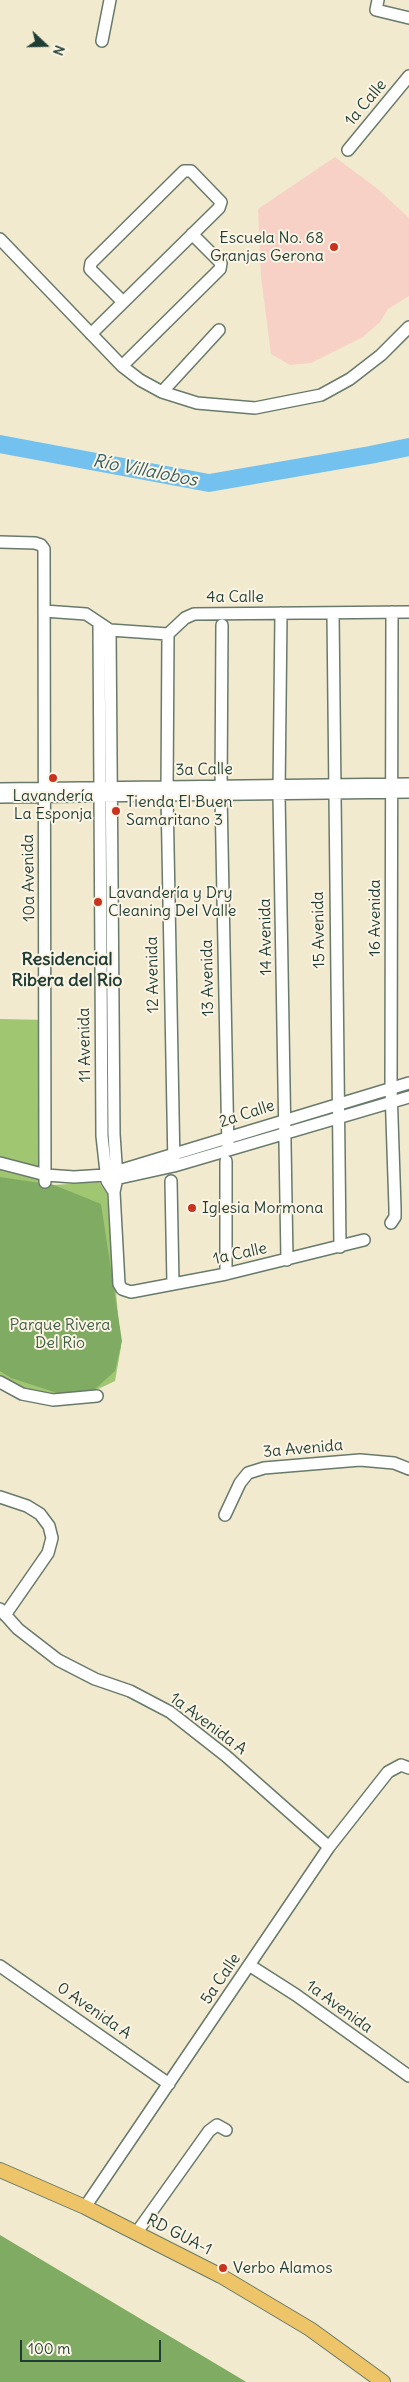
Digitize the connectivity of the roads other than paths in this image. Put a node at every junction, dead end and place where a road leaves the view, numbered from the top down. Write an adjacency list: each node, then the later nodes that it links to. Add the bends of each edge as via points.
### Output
1 (110, 0): 4 (street)
2 (378, 0): 3 (street, via 376,10)
3 (409, 18)
4 (102, 41)
5 (409, 76): 6 (street, 1a Calle)
6 (348, 150)
7 (192, 234): 9 (street); 9 (street, via 219,208 221,202 188,170 91,263 90,268); 13 (street, via 221,263 220,269)
8 (0, 239): 12 (street)
9 (123, 302): 12 (street)
10 (409, 327): 14 (street, via 381,356 321,396 255,408 197,403)
11 (219, 330): 14 (street)
12 (91, 334): 13 (street)
13 (122, 366): 14 (street)
14 (162, 392)
15 (0, 542): 16 (street, 10a Avenida, via 40,544 44,549)
16 (44, 611): 21 (street, via 86,614); 32 (street, 10a Avenida)
17 (392, 612): 18 (street, 4a Calle); 19 (street, 4a Calle); 26 (street, 16 Avenida)
18 (409, 612)
19 (333, 613): 20 (street, 4a Calle); 28 (street, 15 Avenida)
20 (281, 614): 24 (street, 4a Calle, via 194,614); 30 (street, 14 Avenida)
21 (98, 624): 23 (street); 33 (street, 11 Avenida)
22 (222, 625): 29 (street, 13 Avenida)
23 (110, 630): 24 (street); 33 (street, 11 Avenida)
24 (168, 634): 31 (street, 12 Avenida)
25 (409, 784): 26 (street, 3a Calle)
26 (391, 788): 28 (street, 3a Calle); 34 (street, 3a Calle); 37 (street, 16 Avenida)
27 (0, 789): 32 (street, 3a Calle)
28 (334, 789): 30 (street, 3a Calle); 40 (street, 15 Avenida)
29 (221, 790): 30 (street, 3a Calle); 31 (street, 3a Calle); 44 (street, 13 Avenida)
30 (280, 790): 42 (street, 14 Avenida)
31 (167, 791): 33 (street, 3a Calle); 45 (street, 12 Avenida)
32 (44, 792): 33 (street, 3a Calle); 35 (street, 3a Calle); 49 (street, 10a Avenida)
33 (105, 792): 48 (street, 11 Avenida)
34 (409, 792)
35 (0, 797)
36 (409, 1083): 37 (street, 2a Calle)
37 (391, 1088): 39 (street, 16 Avenida); 40 (street, 2a Calle)
38 (409, 1097): 39 (street, 2a Calle)
39 (392, 1102): 41 (street, 2a Calle); 51 (street, 16 Avenida, via 395,1208)
40 (338, 1103): 41 (street, 15 Avenida); 42 (street, 2a Calle)
41 (339, 1117): 43 (street, 2a Calle); 53 (street, 15 Avenida)
42 (286, 1119): 43 (street, 14 Avenida); 44 (street, 2a Calle)
43 (286, 1133): 44 (street, 2a Calle); 54 (street, 14 Avenida)
44 (227, 1149): 45 (street, 2a Calle); 55 (street, 13 Avenida)
45 (173, 1160): 48 (street, 2a Calle)
46 (0, 1163): 49 (street)
47 (0, 1168): 49 (street)
48 (107, 1177): 49 (street); 57 (street, 11 Avenida, via 114,1192 119,1284)
49 (46, 1178)
50 (172, 1181): 56 (street)
51 (391, 1223)
52 (364, 1240): 53 (street, 1a Calle)
53 (340, 1246): 54 (street, 1a Calle)
54 (287, 1260): 55 (street, 1a Calle)
55 (226, 1274): 56 (street, 1a Calle)
56 (173, 1284): 57 (street, 1a Calle, via 131,1292)
57 (122, 1290)
58 (0, 1382): 59 (street, via 22,1394 53,1400)
59 (97, 1396)
60 (409, 1469): 62 (street, 3a Avenida, via 394,1463 360,1460 264,1468 248,1473)
61 (0, 1497): 63 (street, 1a Avenida A, via 40,1514 49,1526 52,1538 48,1554)
62 (225, 1515)
63 (3, 1612): 65 (street, 1a Avenida A, via 18,1629 58,1660 170,1712 226,1756)
64 (409, 1768): 65 (street, 5a Calle, via 401,1765 388,1772)
65 (329, 1847): 66 (street, 5a Calle)
66 (249, 1965): 68 (street, 1a Avenida); 69 (street, 5a Calle)
67 (0, 1966): 69 (street, 0 Avenida A)
68 (409, 2076)
69 (169, 2084): 72 (street, 5a Calle)
70 (226, 2130): 73 (street, via 217,2125 209,2131)
71 (0, 2170): 72 (main road, RD GUA-1)
72 (85, 2207): 73 (main road, RD GUA-1)
73 (137, 2232): 74 (main road, RD GUA-1, via 268,2304 330,2343)
74 (383, 2382)

